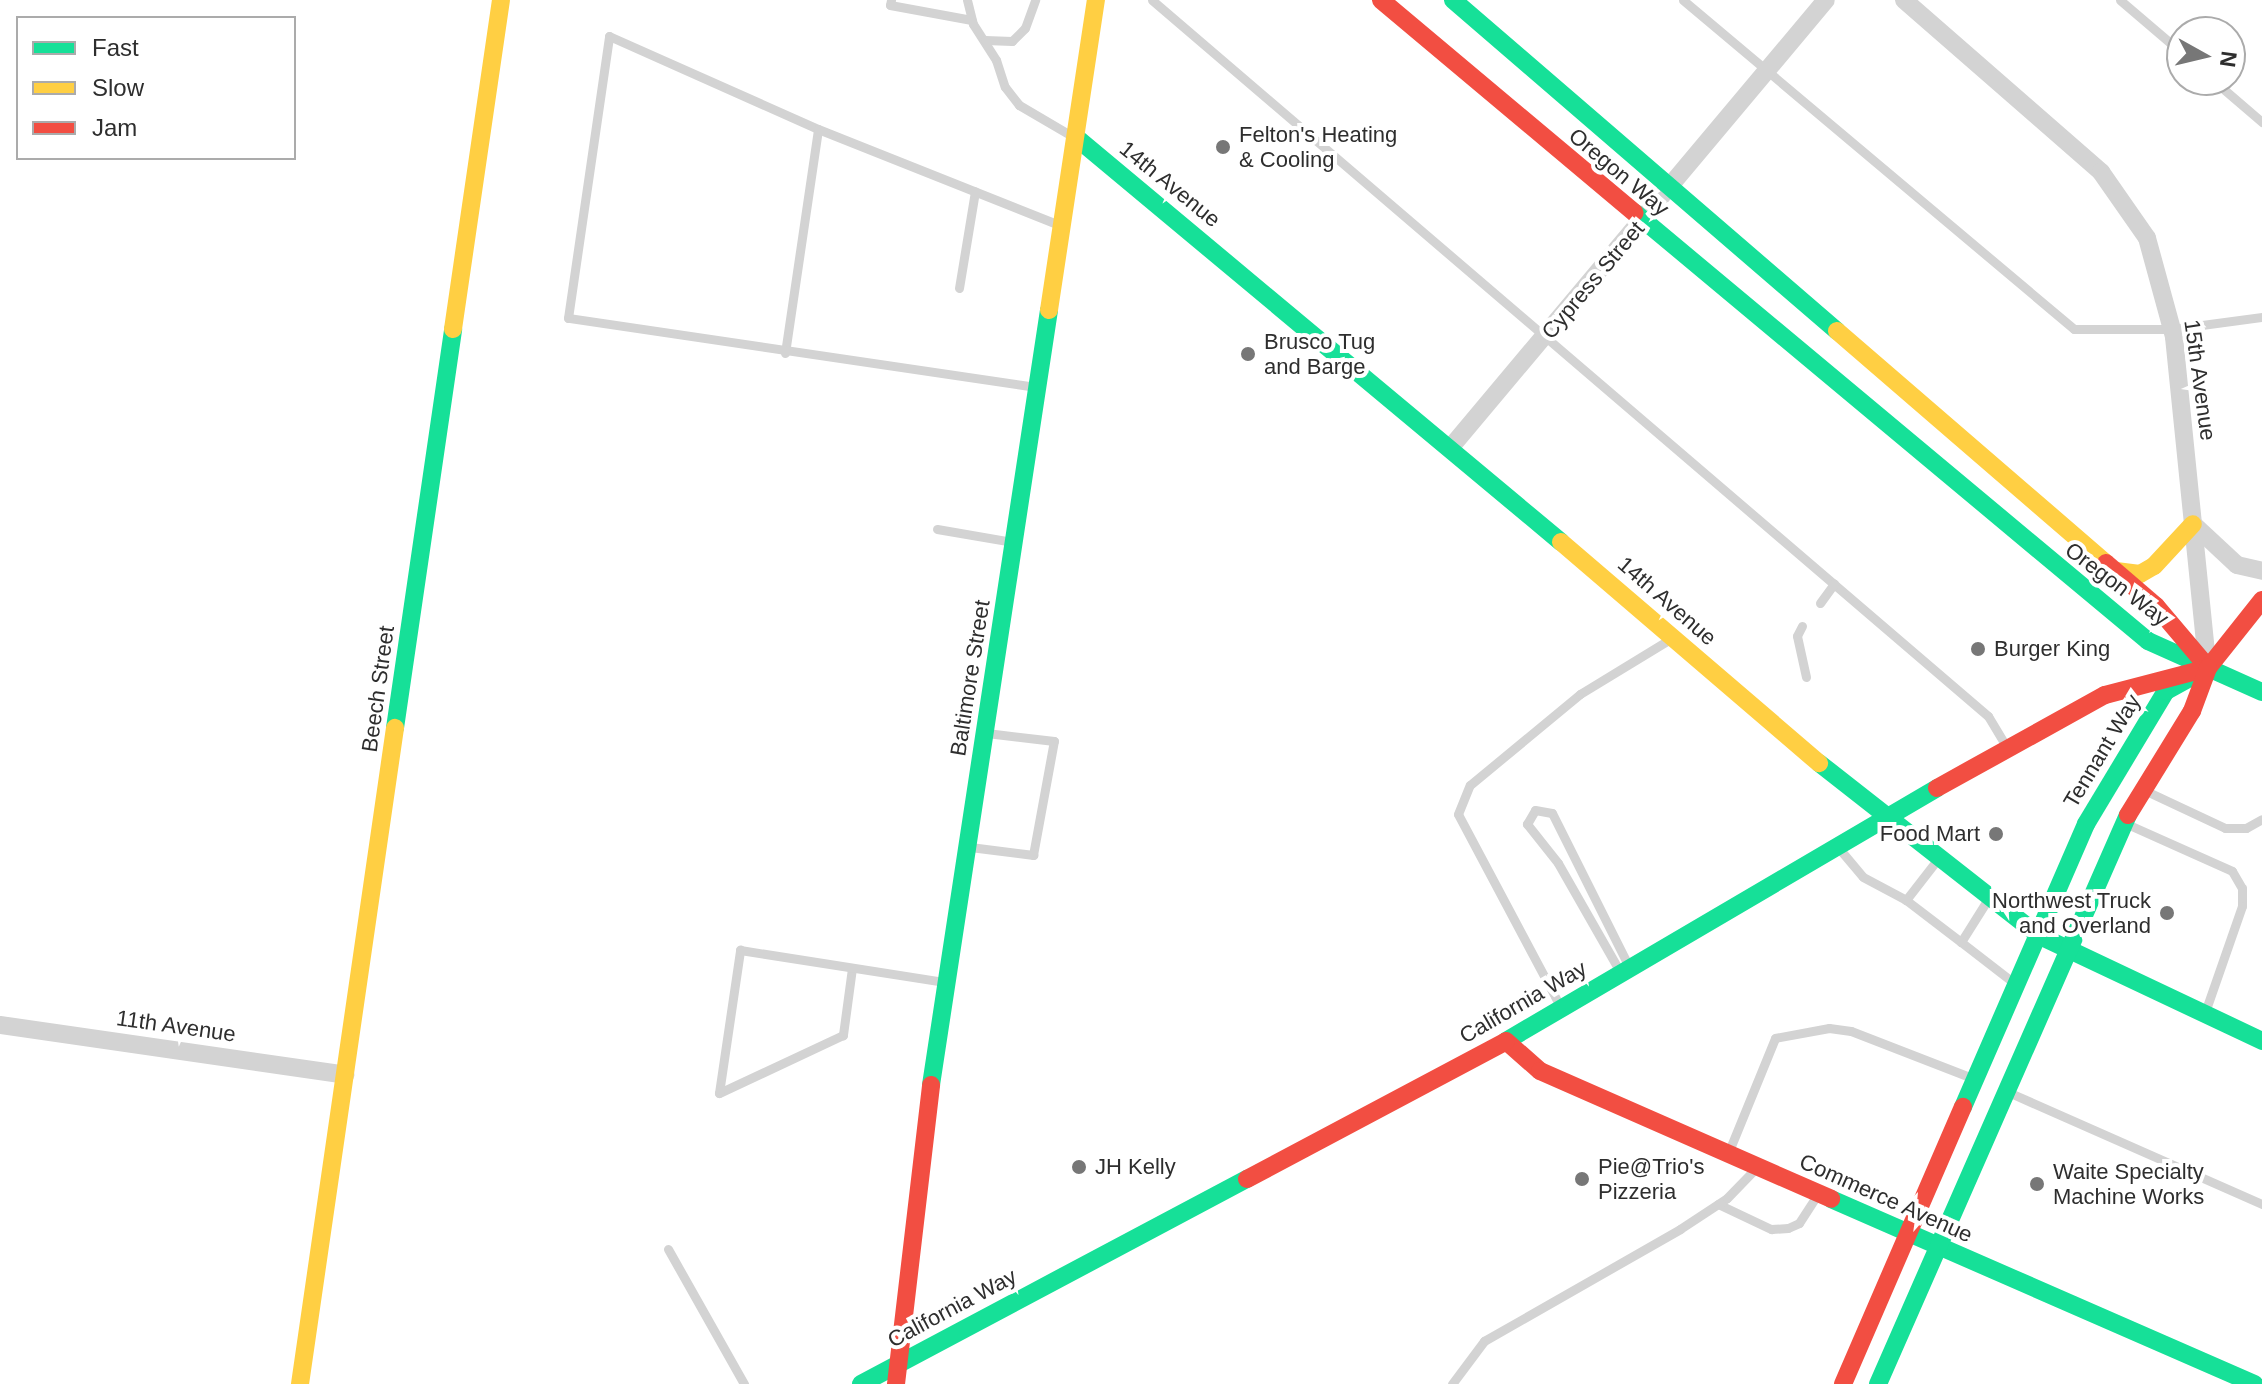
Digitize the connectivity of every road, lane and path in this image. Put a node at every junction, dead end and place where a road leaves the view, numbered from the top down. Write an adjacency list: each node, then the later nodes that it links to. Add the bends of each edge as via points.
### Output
1 (501, 0): 68 (street, Beech Street)
2 (891, 0): 13 (lane, via 890,5)
3 (967, 0): 13 (lane)
4 (1035, 0): 15 (lane, via 1025,28 1012,41)
5 (1096, 0): 20 (street, Baltimore Street)
6 (1152, 0): 28 (lane)
7 (1381, 0): 23 (street, Oregon Way)
8 (1453, 0): 21 (street, Oregon Way)
9 (1683, 0): 16 (lane)
10 (1826, 0): 16 (street, Cypress Street)
11 (1904, 0): 27 (street, 15th Avenue, via 2101,172 2147,238)
12 (2120, 0): 14 (lane)
13 (972, 20): 15 (lane)
14 (2166, 39)
15 (985, 40): 20 (lane, via 1019,105)
16 (1764, 69): 21 (street, Cypress Street); 27 (lane, via 2074,329)
17 (2232, 96): 18 (lane)
18 (2262, 122)
19 (818, 129): 22 (lane); 29 (lane); 29 (lane, via 609,36 568,318)
20 (1078, 139): 24 (street, Baltimore Street); 31 (street, 14th Avenue)
21 (1670, 185): 23 (street, Cypress Street); 35 (street, Oregon Way)
22 (975, 191): 24 (lane); 25 (lane)
23 (1642, 223): 28 (street, Cypress Street); 42 (street, Oregon Way, via 2148,641)
24 (1064, 227): 30 (street, Baltimore Street)
25 (959, 288)
26 (2262, 317): 27 (lane)
27 (2172, 329): 32 (street, 15th Avenue)
28 (1545, 337): 31 (street, Cypress Street); 37 (lane)
29 (785, 353): 30 (lane)
30 (1039, 387): 34 (street, Baltimore Street)
31 (1451, 447): 41 (street, 14th Avenue)
32 (2193, 524): 35 (street, via 2154,566 2140,574); 36 (street, via 2237,565); 42 (street, 15th Avenue)
33 (937, 529): 34 (lane)
34 (1016, 542): 45 (street, Baltimore Street)
35 (2116, 571): 42 (street, Oregon Way, via 2156,606)
36 (2262, 571)
37 (1834, 584): 39 (lane); 46 (lane, via 1988,716)
38 (2262, 600): 42 (street)
39 (1820, 603)
40 (1802, 626): 43 (lane, via 1797,636)
41 (1673, 638): 48 (street, 14th Avenue); 63 (lane, via 1580,694 1470,785 1458,814)
42 (2208, 668): 44 (street); 46 (street, California Way, via 2105,695); 47 (street, via 2192,711); 56 (street, Tennant Way, via 2166,691 2116,768)
43 (1806, 677)
44 (2262, 692)
45 (986, 733): 52 (street, Baltimore Street); 52 (lane, via 1054,741 1033,855)
46 (2008, 749): 48 (street, California Way)
47 (2141, 789): 49 (lane, via 2225,828 2246,828); 50 (street)
48 (1883, 818): 51 (street, California Way); 53 (street, 14th Avenue)
49 (2262, 819)
50 (2123, 823): 58 (street); 64 (lane, via 2232,871 2242,888 2242,906)
51 (1837, 845): 55 (lane, via 1863,877); 60 (street, California Way)
52 (969, 847): 61 (street, Baltimore Street)
53 (1937, 860): 54 (street, 14th Avenue); 55 (lane)
54 (1988, 899): 56 (street, 14th Avenue); 57 (lane)
55 (1906, 900): 57 (lane)
56 (2038, 935): 58 (street, 14th Avenue); 62 (street, Tennant Way)
57 (1961, 942): 62 (lane)
58 (2067, 949): 64 (street, 14th Avenue); 70 (street)
59 (852, 968): 59 (lane, via 740,950 719,1093 843,1035); 61 (lane)
60 (1625, 971): 60 (lane, via 1552,813 1535,810 1527,824 1558,863); 63 (street, California Way)
61 (948, 982): 79 (street, Baltimore Street)
62 (2016, 985): 69 (street, Tennant Way)
63 (1562, 1009): 66 (street, California Way)
64 (2204, 1015): 67 (street, 14th Avenue)
65 (0, 1025): 68 (street, 11th Avenue)
66 (1506, 1041): 71 (street, Commerce Avenue, via 1540,1071); 79 (street, California Way)
67 (2262, 1041)
68 (345, 1075): 80 (street, Beech Street)
69 (1974, 1079): 71 (lane, via 1851,1031 1829,1028 1775,1038); 76 (street, Tennant Way)
70 (2005, 1091): 75 (lane); 77 (street)
71 (1727, 1154): 72 (street, Commerce Avenue)
72 (1757, 1167): 73 (street, Commerce Avenue); 74 (lane)
73 (1818, 1194): 74 (lane, via 1799,1223 1788,1228 1771,1229); 76 (street, Commerce Avenue)
74 (1718, 1204): 84 (lane, via 1484,1341)
75 (2262, 1204)
76 (1908, 1234): 77 (street, Commerce Avenue); 85 (street, Tennant Way)
77 (1938, 1247): 86 (street); 87 (street, Commerce Avenue)
78 (668, 1249): 81 (lane)
79 (896, 1364): 82 (street, California Way); 83 (street)
80 (300, 1384)
81 (744, 1384)
82 (861, 1384)
83 (896, 1384)
84 (1452, 1384)
85 (1843, 1384)
86 (1878, 1384)
87 (2254, 1384)

